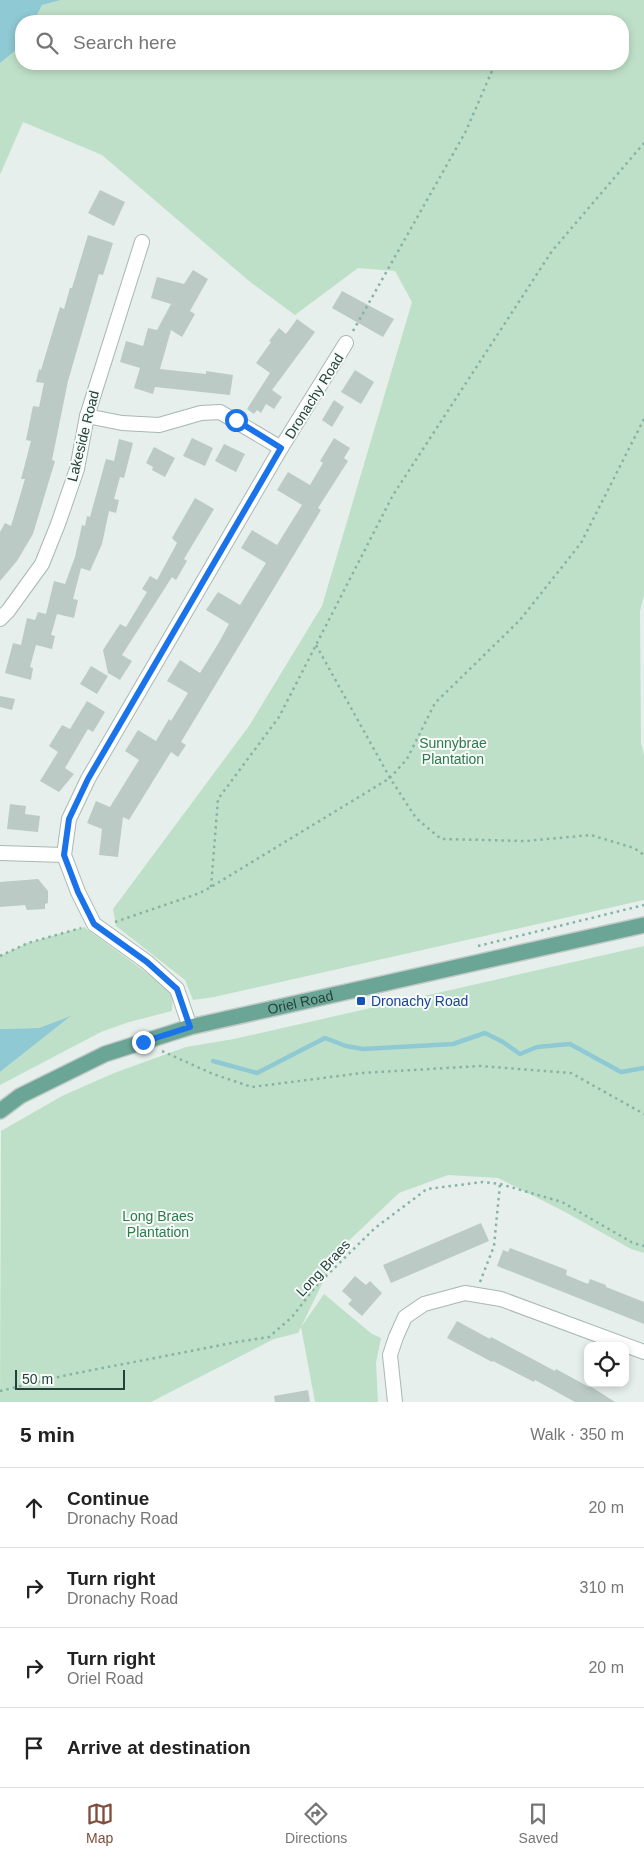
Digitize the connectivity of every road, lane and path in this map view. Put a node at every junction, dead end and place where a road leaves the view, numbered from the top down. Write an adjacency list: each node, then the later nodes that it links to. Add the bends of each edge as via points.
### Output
1 (492, 70): 4 (path, via 466,131)
2 (644, 143): 9 (path, via 547,259 393,496)
3 (142, 242): 5 (street, Lakeside Road)
4 (346, 343): 7 (street, Dronachy Road)
5 (87, 416): 7 (street, Dronachy Road, via 122,423 159,425 201,413 220,412); 8 (street, Lakeside Road, via 77,469 42,564)
6 (644, 419): 10 (path, via 581,544 520,620 435,703 407,759)
7 (281, 448): 12 (street, Dronachy Road, via 88,779 69,819)
8 (0, 619)
9 (316, 644): 10 (path); 14 (path, via 279,717 218,799)
10 (390, 778): 13 (path, via 416,818 441,839 526,841 591,835 634,848); 14 (path)
11 (0, 853): 12 (street)
12 (64, 855): 15 (street, Dronachy Road, via 78,892)
13 (644, 855)
14 (211, 887): 15 (path, via 110,923)
15 (100, 923): 17 (path, via 28,943); 18 (street, Dronachy Road, via 177,989)
16 (644, 925): 18 (main road, Oriel Road)
17 (0, 956)
18 (190, 1027): 19 (main road, Oriel Road)
19 (143, 1042): 20 (main road, Oriel Road, via 105,1054 20,1096); 21 (path, via 213,1074 252,1087 362,1073 480,1066 570,1073)
20 (0, 1111)
21 (644, 1114)
22 (500, 1184): 23 (path, Long Braes, via 562,1202 633,1243); 24 (path, via 494,1246); 26 (path, Long Braes, via 482,1182 427,1189 375,1228 269,1337 67,1375)
23 (644, 1246)
24 (474, 1295): 25 (street, via 501,1299); 27 (street, via 465,1294 424,1304 405,1317 390,1355)
25 (644, 1352)
26 (0, 1392)
27 (394, 1402)

